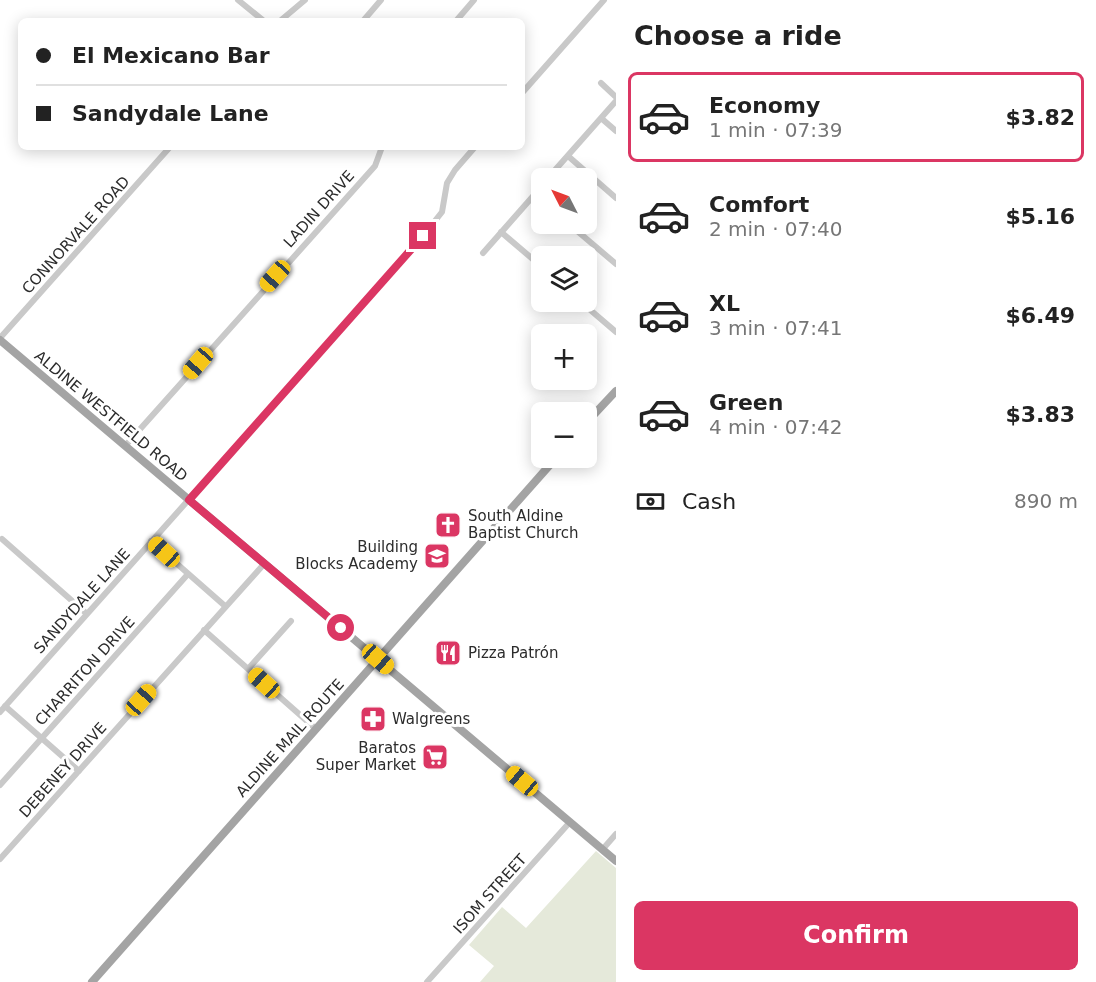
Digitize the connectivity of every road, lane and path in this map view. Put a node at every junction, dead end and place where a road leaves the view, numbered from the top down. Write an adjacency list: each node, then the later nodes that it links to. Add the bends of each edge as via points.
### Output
1 (238, 0): 6 (street)
2 (305, 0): 7 (street)
3 (381, 0): 8 (street)
4 (474, 0): 9 (street)
5 (604, 0): 11 (street)
6 (260, 18)
7 (284, 18)
8 (366, 18)
9 (459, 18)
10 (601, 83): 12 (street)
11 (525, 90)
12 (616, 99): 13 (street)
13 (601, 118): 14 (street); 18 (street)
14 (616, 131)
15 (167, 150): 29 (street, CONNORVALE ROAD)
16 (381, 150): 32 (street, LADIN DRIVE, via 375,166)
17 (472, 150): 34 (street, SANDYDALE LANE, via 447,183 442,212 423,236)
18 (568, 156): 19 (street); 21 (street)
19 (557, 168)
20 (531, 198): 22 (street)
21 (616, 198)
22 (501, 232): 24 (street); 25 (street)
23 (581, 234): 26 (street)
24 (483, 253)
25 (531, 258)
26 (616, 264)
27 (593, 312): 28 (street)
28 (616, 332)
29 (0, 339): 32 (main road, ALDINE WESTFIELD ROAD)
30 (616, 391): 31 (main road)
31 (597, 411)
32 (125, 446): 34 (main road, ALDINE WESTFIELD ROAD)
33 (547, 468): 43 (main road, ALDINE MAIL ROUTE)
34 (189, 500): 36 (street, SANDYDALE LANE); 37 (main road, ALDINE WESTFIELD ROAD)
35 (2, 539): 40 (street)
36 (151, 541): 38 (street); 40 (street, SANDYDALE LANE)
37 (264, 564): 39 (street, DEBENEY DRIVE); 43 (main road, ALDINE WESTFIELD ROAD)
38 (188, 574): 39 (street); 47 (street, CHARRITON DRIVE)
39 (225, 606): 42 (street, DEBENEY DRIVE)
40 (87, 614): 45 (street, SANDYDALE LANE)
41 (291, 621): 44 (street)
42 (204, 630): 44 (street); 48 (street, DEBENEY DRIVE)
43 (378, 659): 46 (main road, ALDINE MAIL ROUTE); 50 (main road, ALDINE WESTFIELD ROAD)
44 (248, 669): 46 (street)
45 (2, 709): 47 (street)
46 (316, 729): 55 (main road, ALDINE MAIL ROUTE)
47 (41, 738): 48 (street); 49 (street, CHARRITON DRIVE)
48 (79, 771): 53 (street, DEBENEY DRIVE)
49 (0, 784)
50 (570, 822): 52 (main road, ALDINE WESTFIELD ROAD); 56 (street, ISOM STREET)
51 (616, 834): 52 (street)
52 (602, 850): 54 (main road, ALDINE WESTFIELD ROAD)
53 (0, 859)
54 (616, 861)
55 (92, 982)
56 (427, 982)

